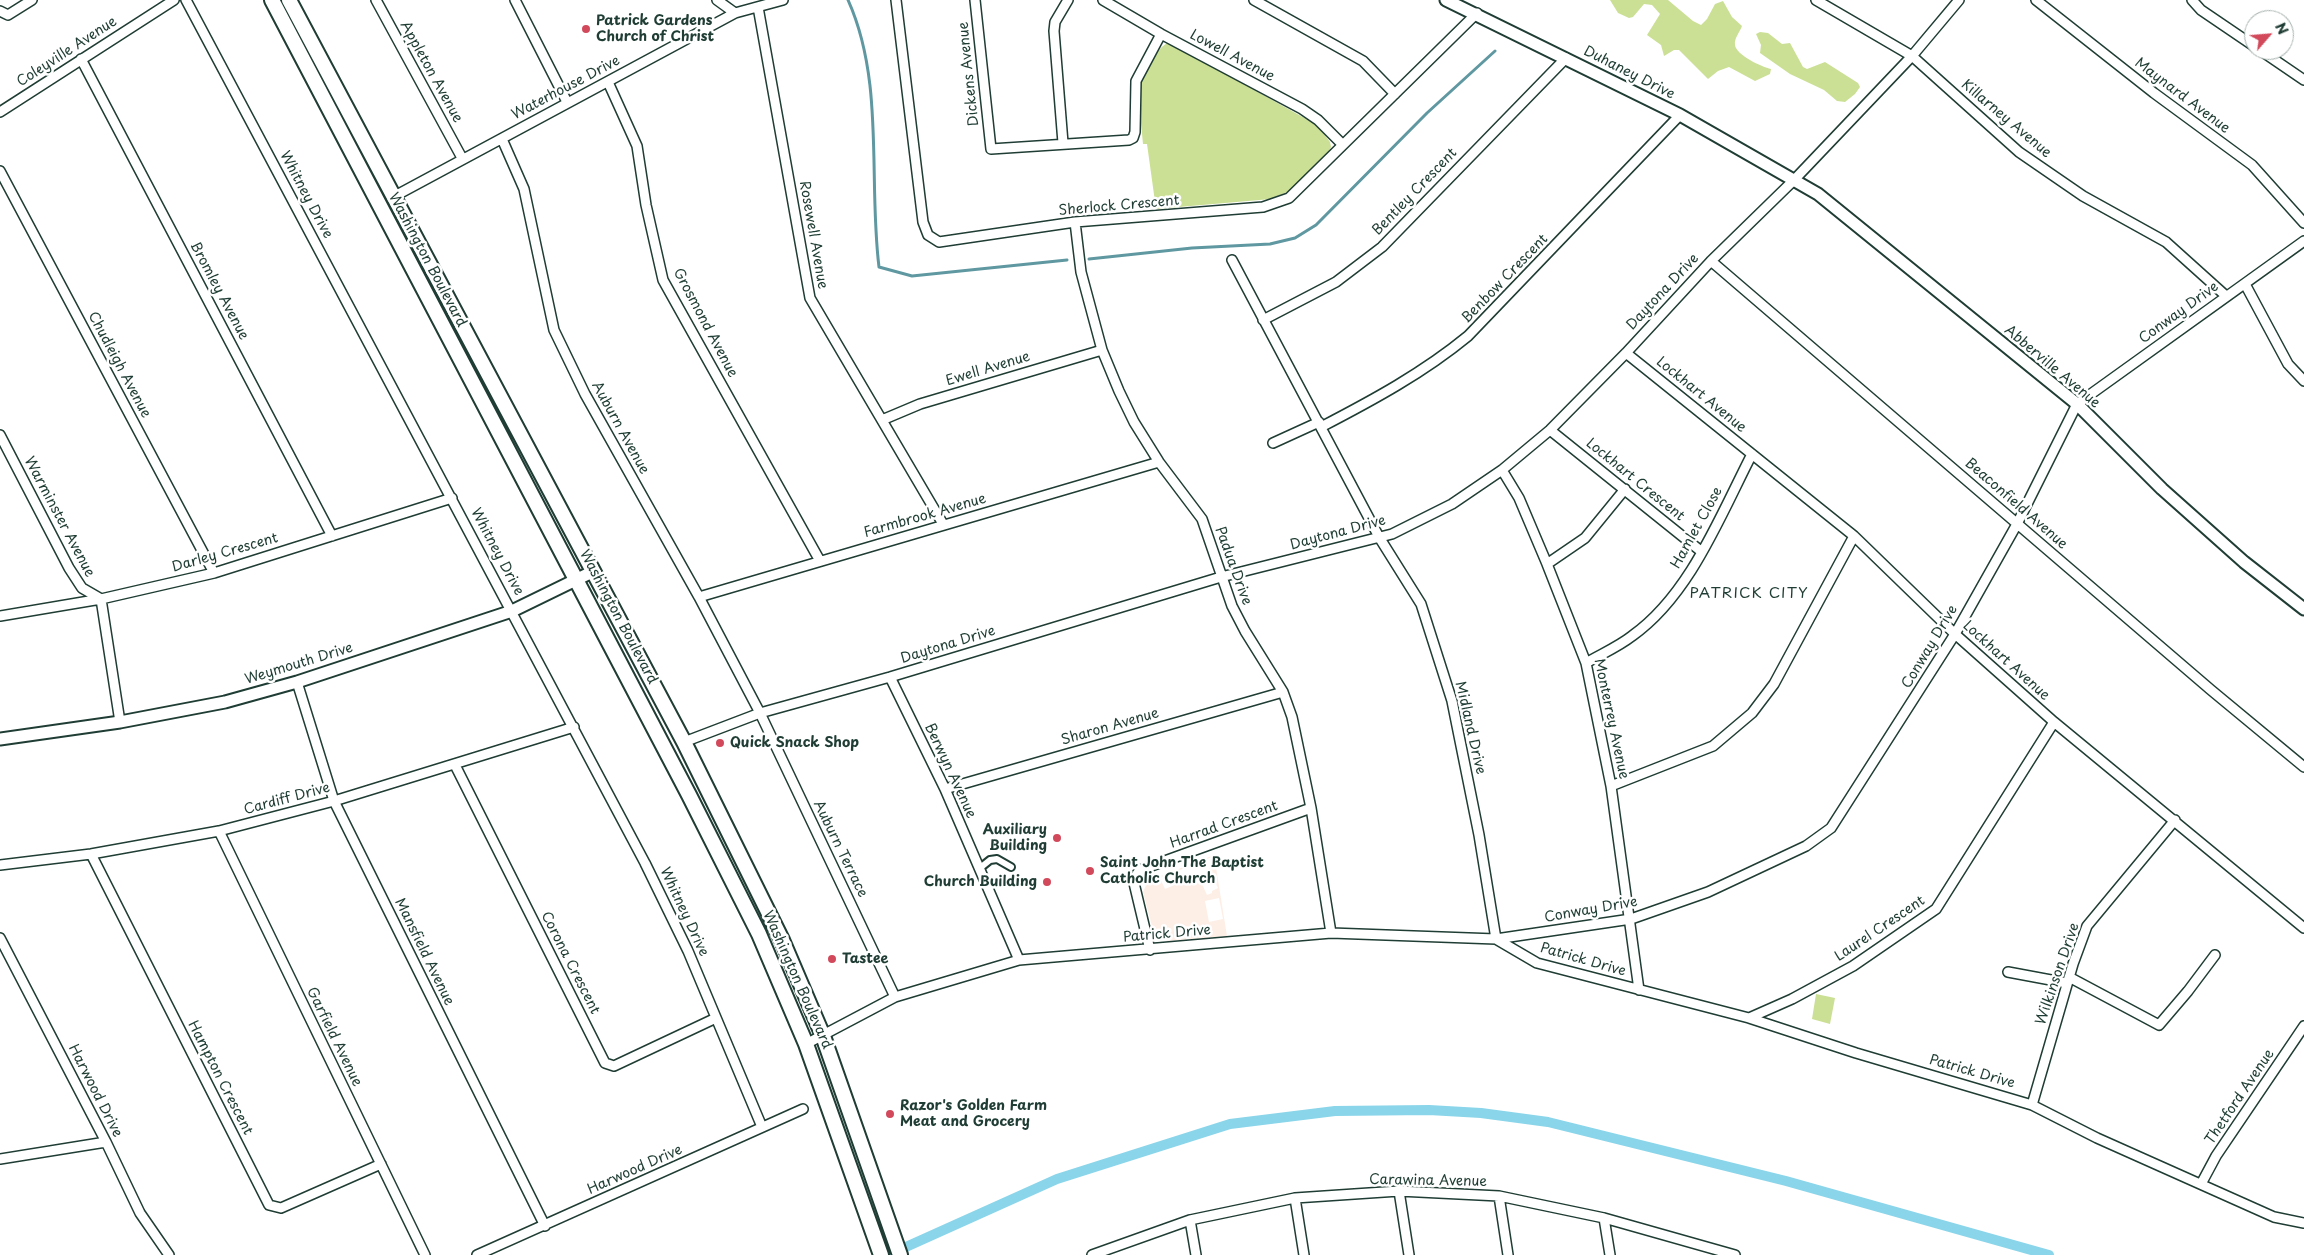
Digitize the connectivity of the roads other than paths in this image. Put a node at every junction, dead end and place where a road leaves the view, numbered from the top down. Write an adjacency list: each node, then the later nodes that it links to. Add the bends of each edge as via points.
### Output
1 (32, 0): 21 (street, via 8,15)
2 (174, 0): 28 (street, Coleyville Avenue)
3 (186, 0): 64 (street, Whitney Drive)
4 (272, 0): 76 (highway, Washington Boulevard)
5 (289, 0): 42 (highway, Washington Boulevard)
6 (376, 0): 39 (street, Appleton Avenue)
7 (514, 0): 33 (street)
8 (717, 0): 22 (street)
9 (783, 0): 20 (street, Waterhouse Drive)
10 (896, 0): 43 (street, Sherlock Crescent, via 923,222 928,234 939,242)
11 (975, 0): 37 (street, Dickens Avenue, via 990,146 994,149)
12 (1068, 0): 37 (street, via 1054,31)
13 (1103, 0): 24 (street, Lowell Avenue)
14 (1254, 0): 32 (street, via 1363,61)
15 (1446, 0): 23 (street, Duhaney Drive)
16 (1816, 0): 26 (street, Killarney Avenue)
17 (1959, 0): 26 (street, Daytona Drive)
18 (2036, 0): 44 (street, Maynard Avenue, via 2252,165)
19 (2192, 0): 25 (street, via 2201,10)
20 (758, 7): 22 (street, Waterhouse Drive); 55 (street, Rosewell Avenue, via 810,298)
21 (0, 11)
22 (735, 14): 31 (street, Waterhouse Drive)
23 (1477, 14): 27 (street, Duhaney Drive); 32 (street, Sherlock Crescent)
24 (1160, 34): 37 (street, via 1136,81 1136,132 1133,138); 38 (street, Lowell Avenue, via 1302,109)
25 (2244, 39)
26 (1912, 56): 41 (street, Daytona Drive); 49 (street, Killarney Avenue, via 2019,152 2083,196 2166,242)
27 (1566, 58): 35 (street, Duhaney Drive); 50 (street, Bentley Crescent, via 1376,252 1336,282)
28 (81, 59): 34 (street, Coleyville Avenue); 67 (street, Bromley Avenue)
29 (2275, 60): 30 (street)
30 (2304, 80)
31 (608, 82): 33 (street, Waterhouse Drive); 71 (street, Grosmond Avenue, via 637,146 663,280)
32 (1396, 94): 38 (street, Sherlock Crescent)
33 (567, 102): 36 (street, Waterhouse Drive)
34 (0, 112)
35 (1680, 116): 41 (street, Duhaney Drive); 56 (street, Benbow Crescent, via 1468,336 1437,361 1390,391)
36 (502, 139): 39 (street, Waterhouse Drive); 77 (street, Auburn Avenue, via 524,189 554,330 585,394)
37 (1063, 144)
38 (1342, 144): 43 (street, Sherlock Crescent, via 1289,198 1269,206)
39 (462, 158): 42 (street, Waterhouse Drive)
40 (0, 170): 74 (street, Chudleigh Avenue)
41 (1794, 180): 47 (street, Daytona Drive); 54 (street, Abberville Avenue, via 1818,194)
42 (393, 197): 73 (highway, Washington Boulevard)
43 (1075, 222): 51 (street, Padua Drive, via 1081,272)
44 (2304, 222)
45 (2304, 241): 48 (street, Conway Drive)
46 (1232, 260): 50 (street, Midland Drive)
47 (1711, 261): 52 (street, Daytona Drive); 66 (street, Beaconfield Avenue)
48 (2245, 284): 49 (street, Conway Drive); 53 (street, via 2288,364)
49 (2226, 296): 54 (street, Conway Drive)
50 (1263, 320): 56 (street, Midland Drive)
51 (1102, 350): 55 (street, Ewell Avenue, via 920,404); 61 (street, Padua Drive, via 1134,422)
52 (1626, 353): 57 (street, Daytona Drive); 60 (street, Lockhart Avenue)
53 (2304, 381)
54 (2078, 404): 66 (street, Conway Drive); 79 (street, Abberville Avenue, via 2162,489 2244,562)
55 (882, 420): 65 (street, Rosewell Avenue)
56 (1320, 424): 59 (street, Benbow Crescent); 69 (street, Midland Drive)
57 (1550, 430): 62 (street, Daytona Drive); 63 (street, Lockhart Crescent)
58 (0, 435): 78 (street, Warminster Avenue, via 69,568 82,588)
59 (1273, 443)
60 (1752, 454): 68 (street, Lockhart Avenue); 70 (street, Hamlet Close)
61 (1159, 462): 65 (street, Farmbrook Avenue); 75 (street, Padua Drive, via 1202,519)
62 (1502, 470): 69 (street, Daytona Drive, via 1452,504 1392,534); 72 (street, Monterrey Avenue, via 1519,498)
63 (1625, 489): 70 (street, Lockhart Crescent); 72 (street, via 1585,538)
64 (452, 498): 67 (street, Darley Crescent); 80 (street, Whitney Drive)
65 (943, 524): 71 (street, Farmbrook Avenue)
66 (2017, 524): 82 (street, Conway Drive); 94 (street, Beaconfield Avenue)
67 (332, 536): 74 (street, Darley Crescent)
68 (1854, 536): 82 (street, Lockhart Avenue); 95 (street, via 1774,684 1752,713 1713,746)
69 (1379, 537): 75 (street, Daytona Drive); 109 (street, Midland Drive, via 1421,604 1452,702)
70 (1702, 552): 83 (street, Hamlet Close, via 1672,598 1639,630)
71 (820, 561): 77 (street, Farmbrook Avenue)
72 (1548, 564): 83 (street, Monterrey Avenue)
73 (594, 571): 76 (street, Weymouth Drive); 92 (highway, Washington Boulevard)
74 (214, 573): 78 (street, Darley Crescent)
75 (1221, 577): 84 (street, Daytona Drive); 86 (street, Padua Drive, via 1245,631)
76 (576, 580): 80 (street, Weymouth Drive); 121 (highway, Washington Boulevard, via 759,934)
77 (700, 597): 87 (street, Auburn Avenue)
78 (100, 599): 81 (street, Darley Crescent); 88 (street)
79 (2304, 609)
80 (512, 611): 85 (street, Weymouth Drive); 90 (street, Whitney Drive)
81 (0, 616)
82 (1955, 634): 89 (street, Lockhart Avenue); 105 (street, Conway Drive, via 1830,828 1806,846 1708,892)
83 (1586, 663): 95 (street, Monterrey Avenue)
84 (890, 677): 87 (street, Daytona Drive); 96 (street, Berwyn Avenue)
85 (297, 682): 88 (street, Weymouth Drive, via 225,702); 97 (street, Mansfield Avenue)
86 (1283, 692): 96 (street, Sharon Avenue); 98 (street, Padua Drive, via 1292,717)
87 (760, 713): 92 (street, Daytona Drive); 116 (street, Auburn Terrace)
88 (120, 722): 91 (street, Weymouth Drive)
89 (2054, 722): 99 (street, Lockhart Avenue); 118 (street, Laurel Crescent, via 1936,909 1853,966)
90 (574, 727): 93 (street, Cardiff Drive); 117 (street, Whitney Drive, via 646,863)
91 (0, 740)
92 (684, 742): 120 (highway, Washington Boulevard, via 782,940)
93 (455, 764): 97 (street, Cardiff Drive); 117 (street, Corona Crescent, via 605,1063 614,1066)
94 (2304, 767)
95 (1611, 786): 105 (street, Monterrey Avenue)
96 (945, 789): 104 (street, Berwyn Avenue)
97 (334, 801): 100 (street, Cardiff Drive); 135 (street, Mansfield Avenue)
98 (1311, 808): 107 (street, Padua Drive); 110 (street, Harrad Crescent, via 1140,870 1134,883)
99 (2175, 820): 106 (street, Lockhart Avenue); 114 (street, Wilkinson Drive, via 2087,926)
100 (219, 830): 101 (street, Cardiff Drive); 127 (street, Garfield Avenue)
101 (91, 854): 102 (street, Cardiff Drive); 127 (street, Hampton Crescent, via 269,1205 281,1208)
102 (0, 865)
103 (1011, 867): 104 (street, via 997,859)
104 (980, 868): 112 (street, Berwyn Avenue)
105 (1631, 919): 109 (street, Conway Drive); 115 (street, Monterrey Avenue)
106 (2304, 928)
107 (1331, 933): 109 (street, Patrick Drive); 110 (street, Patrick Drive)
108 (0, 938): 125 (street, Harwood Drive)
109 (1496, 939): 115 (street, Patrick Drive, via 1537,963)
110 (1150, 950): 112 (street, Patrick Drive)
111 (2215, 954): 114 (street, via 2159,1025)
112 (1019, 960): 116 (street, Patrick Drive)
113 (2008, 972): 114 (street)
114 (2068, 980): 122 (street, Wilkinson Drive)
115 (1639, 990): 118 (street, Patrick Drive)
116 (896, 997): 120 (street, Patrick Drive)
117 (716, 1018): 124 (street, Whitney Drive)
118 (1749, 1018): 122 (street, Patrick Drive, via 1856,1054)
119 (2304, 1026): 128 (street, Thetford Avenue)
120 (823, 1036): 121 (street, Patrick Drive); 140 (highway, Washington Boulevard)
121 (806, 1044): 139 (highway, Washington Boulevard)
122 (2032, 1105): 128 (street, Patrick Drive)
123 (803, 1109): 124 (street, Harwood Drive)
124 (762, 1127): 135 (street, Harwood Drive)
125 (106, 1142): 126 (street); 136 (street, Harwood Drive, via 140,1214)
126 (0, 1159)
127 (381, 1164): 137 (street, Garfield Avenue)
128 (2200, 1184): 134 (street, Patrick Drive, via 2274,1217)
129 (1399, 1191): 130 (street, Carawina Avenue); 131 (street, Carawina Avenue); 144 (street)
130 (1499, 1196): 132 (street, Carawina Avenue); 145 (street)
131 (1296, 1198): 133 (street, Carawina Avenue); 143 (street)
132 (1604, 1218): 146 (street); 147 (street, Carawina Avenue)
133 (1190, 1220): 141 (street, Carawina Avenue); 142 (street)
134 (2304, 1223)
135 (545, 1226): 138 (street, Harwood Drive)
136 (169, 1255)
137 (426, 1255)
138 (477, 1255)
139 (881, 1255)
140 (900, 1255)
141 (1092, 1255)
142 (1196, 1255)
143 (1304, 1255)
144 (1409, 1255)
145 (1508, 1255)
146 (1610, 1255)
147 (1735, 1255)

